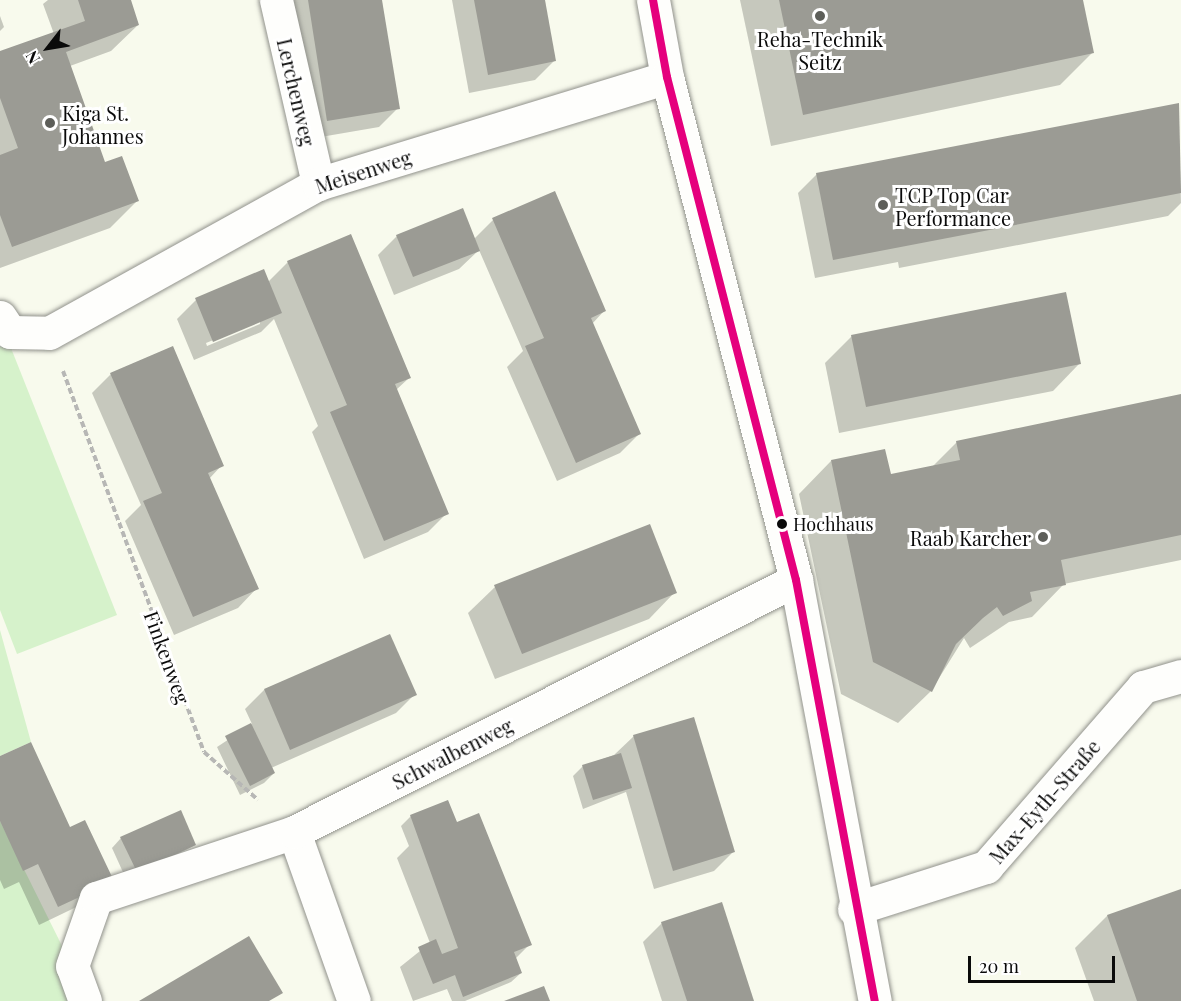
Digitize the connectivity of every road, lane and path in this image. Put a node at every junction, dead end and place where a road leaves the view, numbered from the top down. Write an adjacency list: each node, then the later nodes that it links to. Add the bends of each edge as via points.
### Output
1 (276, 0): 4 (street, Lerchenweg)
2 (653, 0): 3 (street)
3 (667, 77): 4 (street, Meisenweg); 7 (street)
4 (318, 184): 6 (street, Meisenweg)
5 (0, 317): 6 (street, via 10,332)
6 (49, 333): 9 (path, Finkenweg, via 204,752)
7 (796, 580): 9 (street, Schwalbenweg); 10 (street)
8 (1181, 676): 10 (street, Max-Eyth-Straße, via 1143,687 986,867)
9 (294, 832): 11 (street, Schwalbenweg, via 96,898 72,966); 12 (street)
10 (854, 909): 13 (street)
11 (85, 1001)
12 (354, 1001)
13 (875, 1001)

